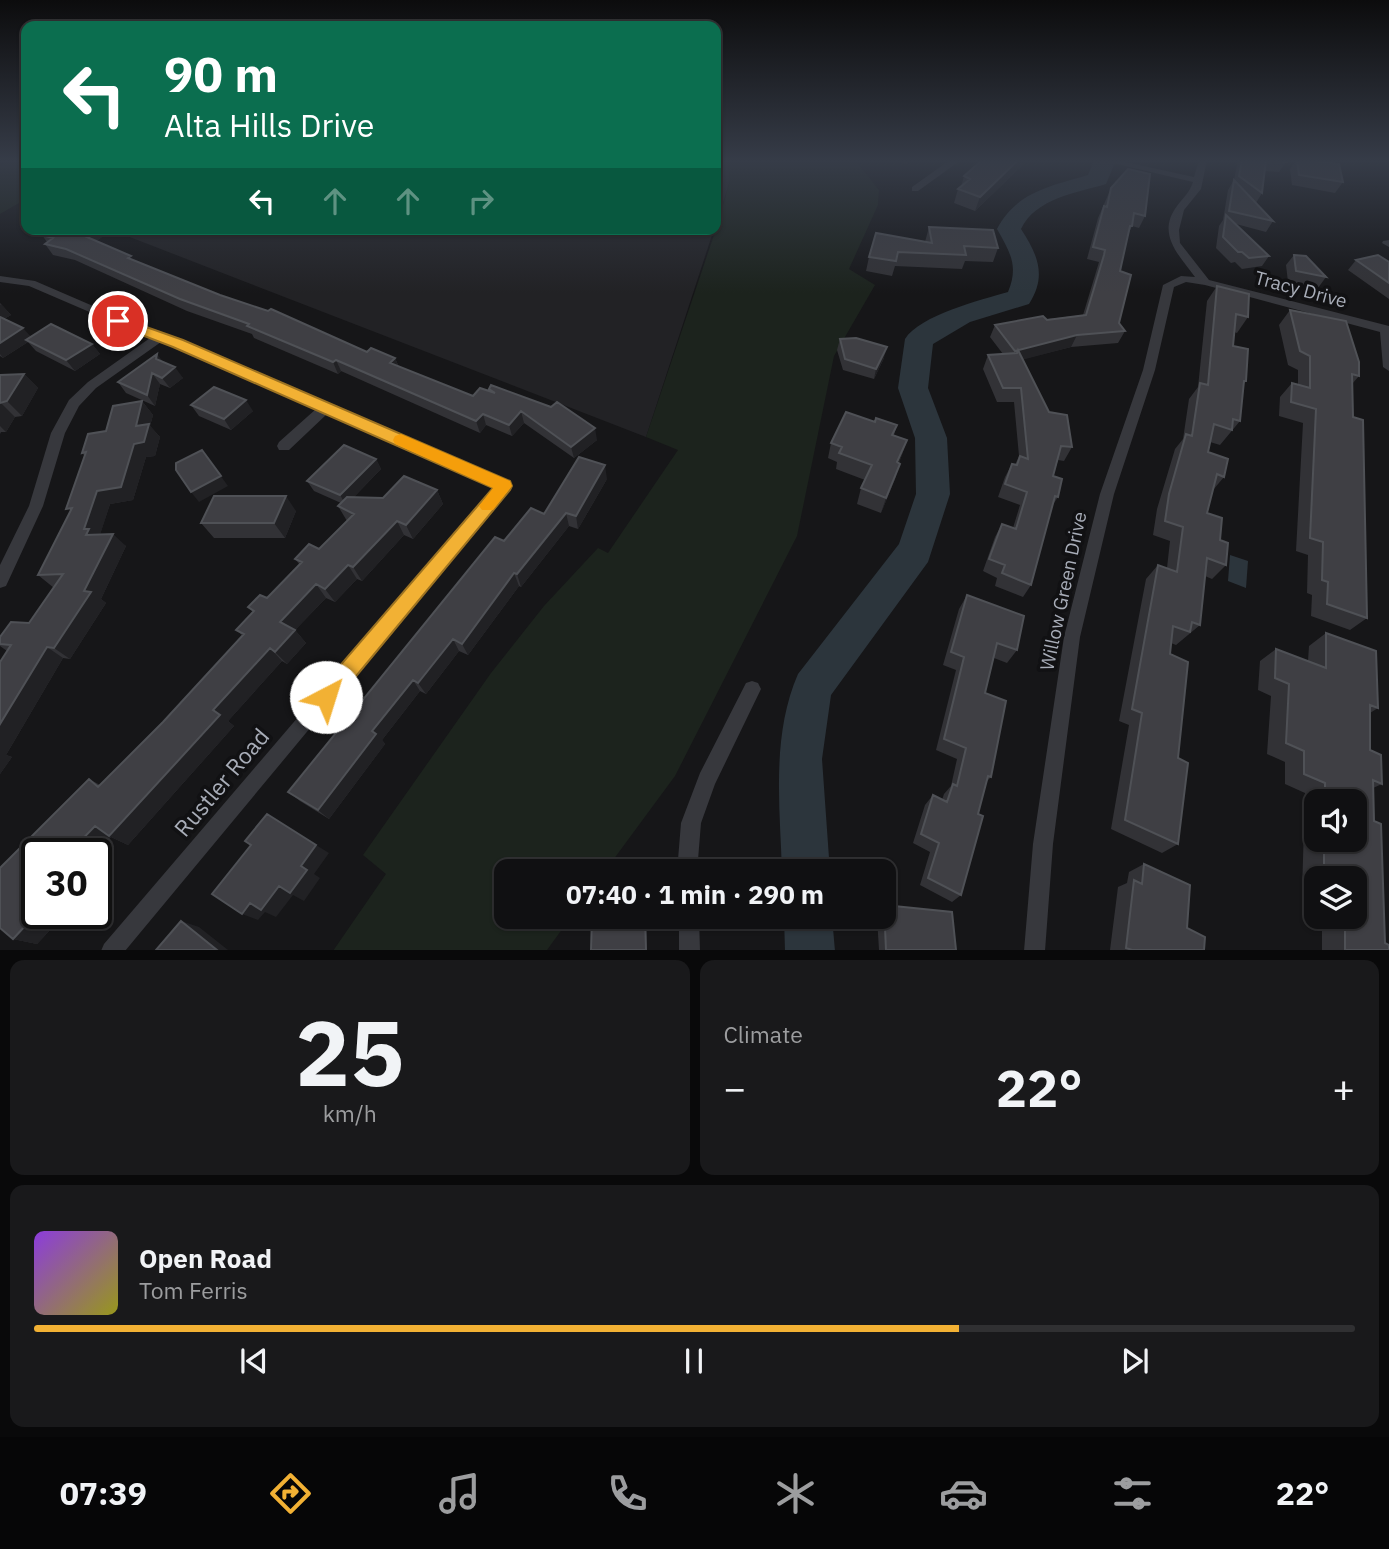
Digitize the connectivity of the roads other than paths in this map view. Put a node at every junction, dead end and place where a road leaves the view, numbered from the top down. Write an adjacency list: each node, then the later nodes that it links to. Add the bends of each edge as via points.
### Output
1 (1184, 204): 3 (street, via 1174,230 1175,243)
2 (0, 278): 5 (street, via 31,283)
3 (1205, 282): 4 (street, Tracy Drive); 15 (street, Willow Green Drive, via 1185,278 1169,285 1149,370 1091,551 1056,743)
4 (1387, 329): 6 (street)
5 (160, 337): 7 (street); 9 (street, via 74,403 58,433 36,506)
6 (1389, 367)
7 (327, 407): 8 (street); 13 (street, Rustler Road, via 504,486)
8 (284, 446)
9 (0, 581)
10 (752, 689): 11 (street, via 707,780 691,823)
11 (688, 859)
12 (689, 929): 14 (street)
13 (111, 950)
14 (690, 950)
15 (1034, 950)

